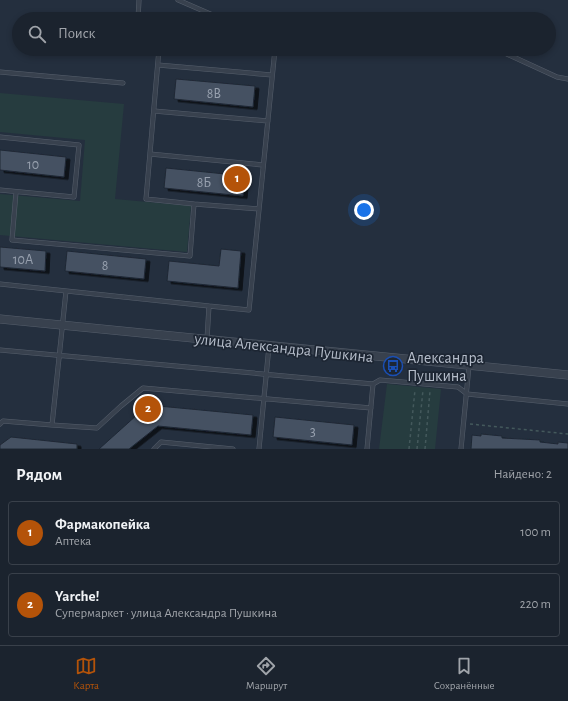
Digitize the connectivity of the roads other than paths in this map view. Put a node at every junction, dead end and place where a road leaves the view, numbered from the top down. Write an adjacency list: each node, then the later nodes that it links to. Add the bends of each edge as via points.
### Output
1 (139, 0): 3 (lane)
2 (178, 0): 4 (lane)
3 (138, 12)
4 (206, 12)
5 (159, 56): 8 (lane)
6 (274, 56): 10 (lane)
7 (511, 56): 11 (lane, via 557,77)
8 (158, 64): 10 (lane); 13 (lane)
9 (0, 72): 12 (lane)
10 (272, 75): 14 (lane)
11 (568, 79)
12 (123, 83)
13 (154, 111): 14 (lane); 16 (lane)
14 (268, 122): 17 (lane)
15 (0, 137): 19 (lane, via 79,145 74,198)
16 (150, 154): 17 (lane); 20 (lane, via 146,199)
17 (263, 165): 21 (lane)
18 (0, 190): 19 (lane)
19 (16, 192): 20 (lane, via 12,240 190,256)
20 (194, 204): 21 (lane)
21 (259, 209): 24 (lane, via 249,310)
22 (0, 284): 23 (lane)
23 (66, 291): 24 (lane); 26 (lane)
24 (209, 306): 27 (lane)
25 (0, 319): 26 (street, улица Александра Пушкина)
26 (62, 325): 27 (street, улица Александра Пушкина); 30 (lane)
27 (207, 339): 28 (street, улица Александра Пушкина)
28 (269, 345): 31 (street, улица Александра Пушкина); 32 (lane)
29 (0, 350): 30 (lane)
30 (59, 355): 32 (lane); 40 (lane)
31 (469, 366): 33 (street, улица Александра Пушкина); 35 (lane)
32 (266, 374): 34 (lane); 36 (lane)
33 (568, 374)
34 (373, 384): 35 (lane, via 380,380 458,387); 38 (lane)
35 (467, 394): 37 (lane); 45 (lane)
36 (264, 398): 38 (lane); 40 (lane, via 143,388 97,428); 43 (lane)
37 (568, 404)
38 (371, 408): 44 (lane)
39 (0, 424): 40 (lane, via 3,421)
40 (52, 425)
41 (154, 449): 42 (lane, via 161,442)
42 (233, 449)
43 (259, 449)
44 (367, 449)
45 (461, 449)

